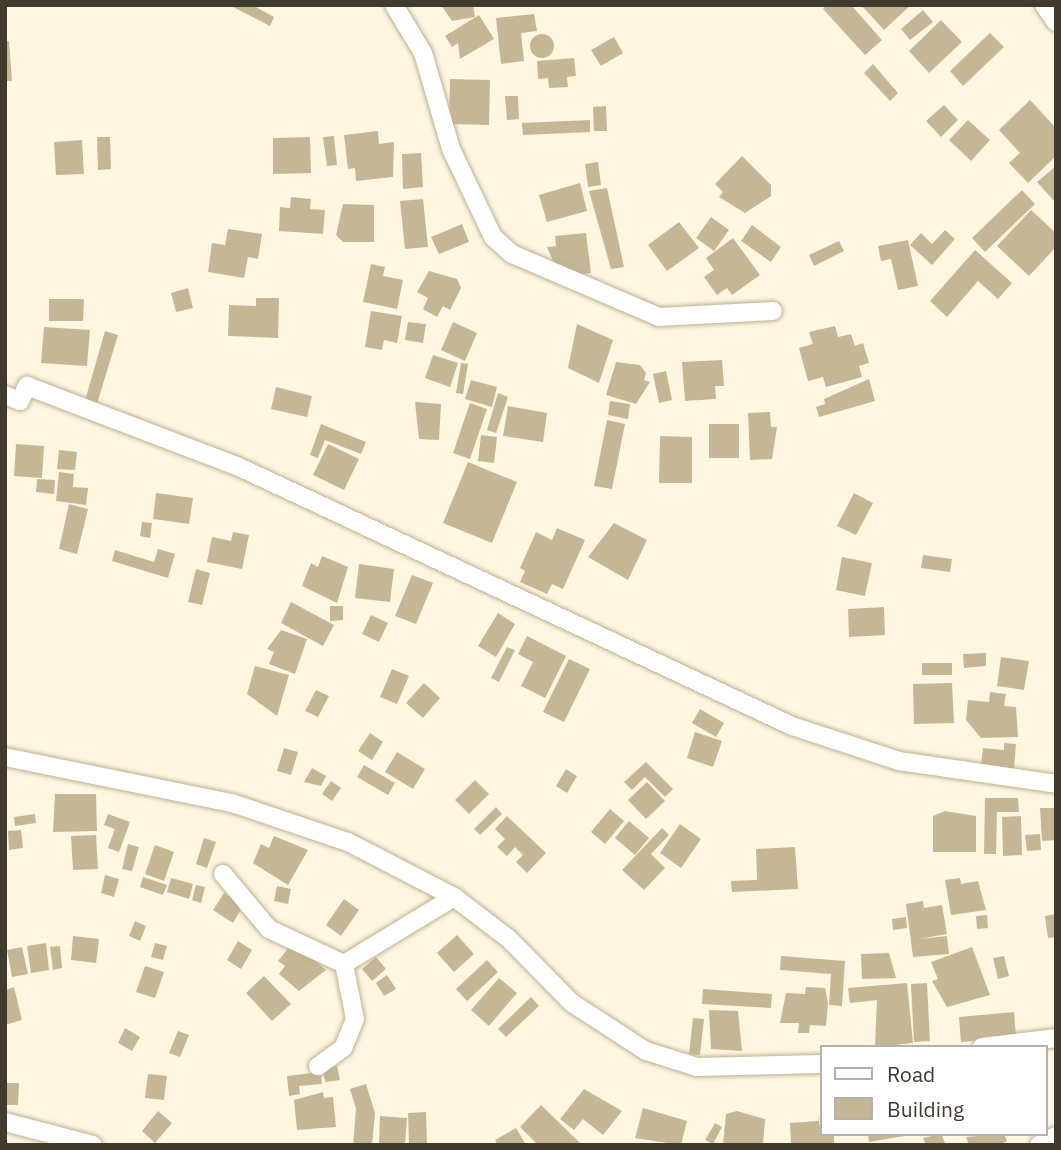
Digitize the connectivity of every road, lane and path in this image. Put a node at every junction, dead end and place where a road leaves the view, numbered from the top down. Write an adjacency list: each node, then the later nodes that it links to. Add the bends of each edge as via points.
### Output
1 (394, 5): 4 (street, via 422,53 451,149 493,237 512,254 659,317)
2 (1044, 5): 3 (street)
3 (1056, 22)
4 (773, 311)
5 (5, 395): 7 (street, via 20,401 27,386 237,466 792,726 900,761)
6 (5, 757): 9 (street, via 232,803 348,842)
7 (1056, 784)
8 (223, 874): 10 (street, via 269,929)
9 (454, 897): 10 (street); 13 (street, via 509,939 572,1003 646,1051 697,1067)
10 (344, 964): 14 (street, via 355,1019 343,1048)
11 (1056, 1038): 12 (street)
12 (998, 1045)
13 (820, 1064)
14 (318, 1066)
15 (5, 1122): 17 (street)
16 (1056, 1136): 18 (street)
17 (93, 1145)
18 (1039, 1145)

